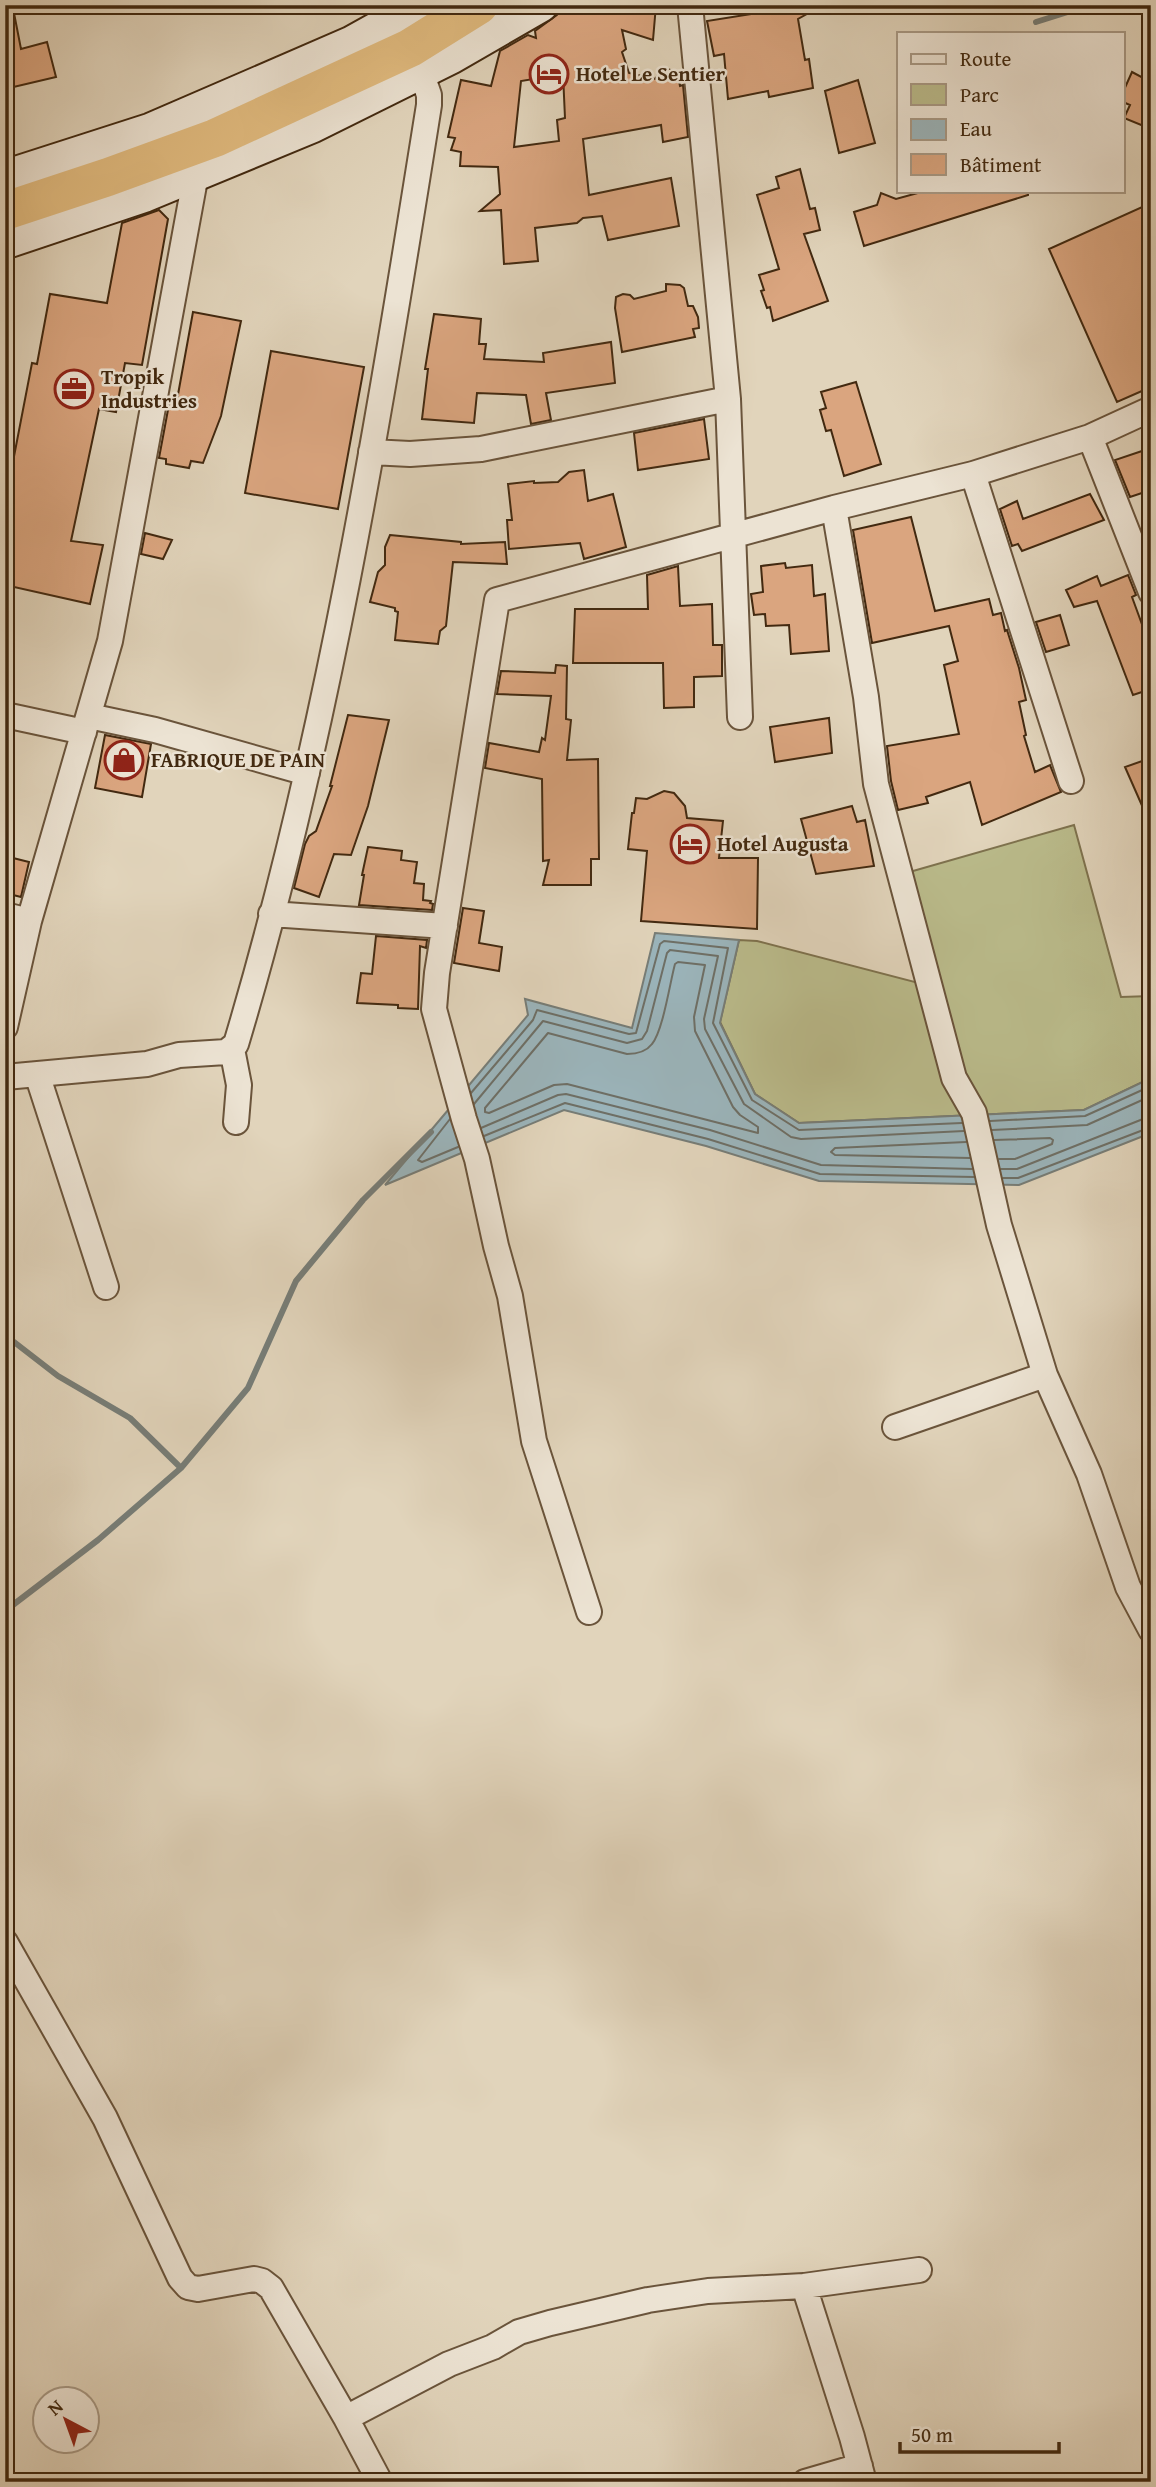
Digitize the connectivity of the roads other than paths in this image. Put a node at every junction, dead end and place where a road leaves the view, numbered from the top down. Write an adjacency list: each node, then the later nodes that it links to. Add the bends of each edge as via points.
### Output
1 (420, 5): 7 (main road, via 352,43 151,130)
2 (479, 5): 8 (highway, via 410,48 215,138)
3 (541, 5): 5 (main road)
4 (690, 5): 10 (street)
5 (421, 72): 6 (main road, via 312,126); 13 (street, via 429,106)
6 (196, 174): 9 (main road); 20 (street, via 110,641)
7 (5, 177)
8 (5, 211)
9 (5, 242)
10 (728, 399): 13 (street, via 481,449); 16 (street)
11 (1151, 409): 12 (street)
12 (1090, 437): 14 (street); 17 (street)
13 (372, 452): 21 (street)
14 (973, 474): 15 (street); 22 (street)
15 (834, 508): 16 (street); 32 (street, via 876,785 954,1079 974,1113 999,1225)
16 (733, 535): 19 (street); 25 (street, via 497,600)
17 (1151, 592)
18 (5, 715): 20 (street)
19 (740, 717)
20 (86, 724): 21 (street, via 155,730); 24 (street)
21 (307, 773): 23 (street)
22 (1071, 781)
23 (271, 914): 25 (street); 27 (street)
24 (17, 918): 26 (street)
25 (445, 926): 34 (street, via 435,1009 510,1296 534,1441)
26 (5, 1027)
27 (232, 1049): 28 (street, via 147,1064); 30 (street, via 239,1085)
28 (37, 1074): 29 (street); 31 (street)
29 (5, 1077)
30 (236, 1122)
31 (106, 1287)
32 (1045, 1375): 33 (street); 35 (street, via 1089,1474 1128,1587)
33 (895, 1427)
34 (589, 1612)
35 (1151, 1630)
36 (5, 1942): 39 (street, via 105,2118 180,2278 188,2287 198,2289 254,2279 271,2288)
37 (919, 2270): 38 (street)
38 (804, 2286): 39 (street, via 708,2291 550,2323 449,2364); 40 (street)
39 (346, 2418): 41 (street)
40 (862, 2474): 42 (street)
41 (380, 2482)
42 (805, 2482)

